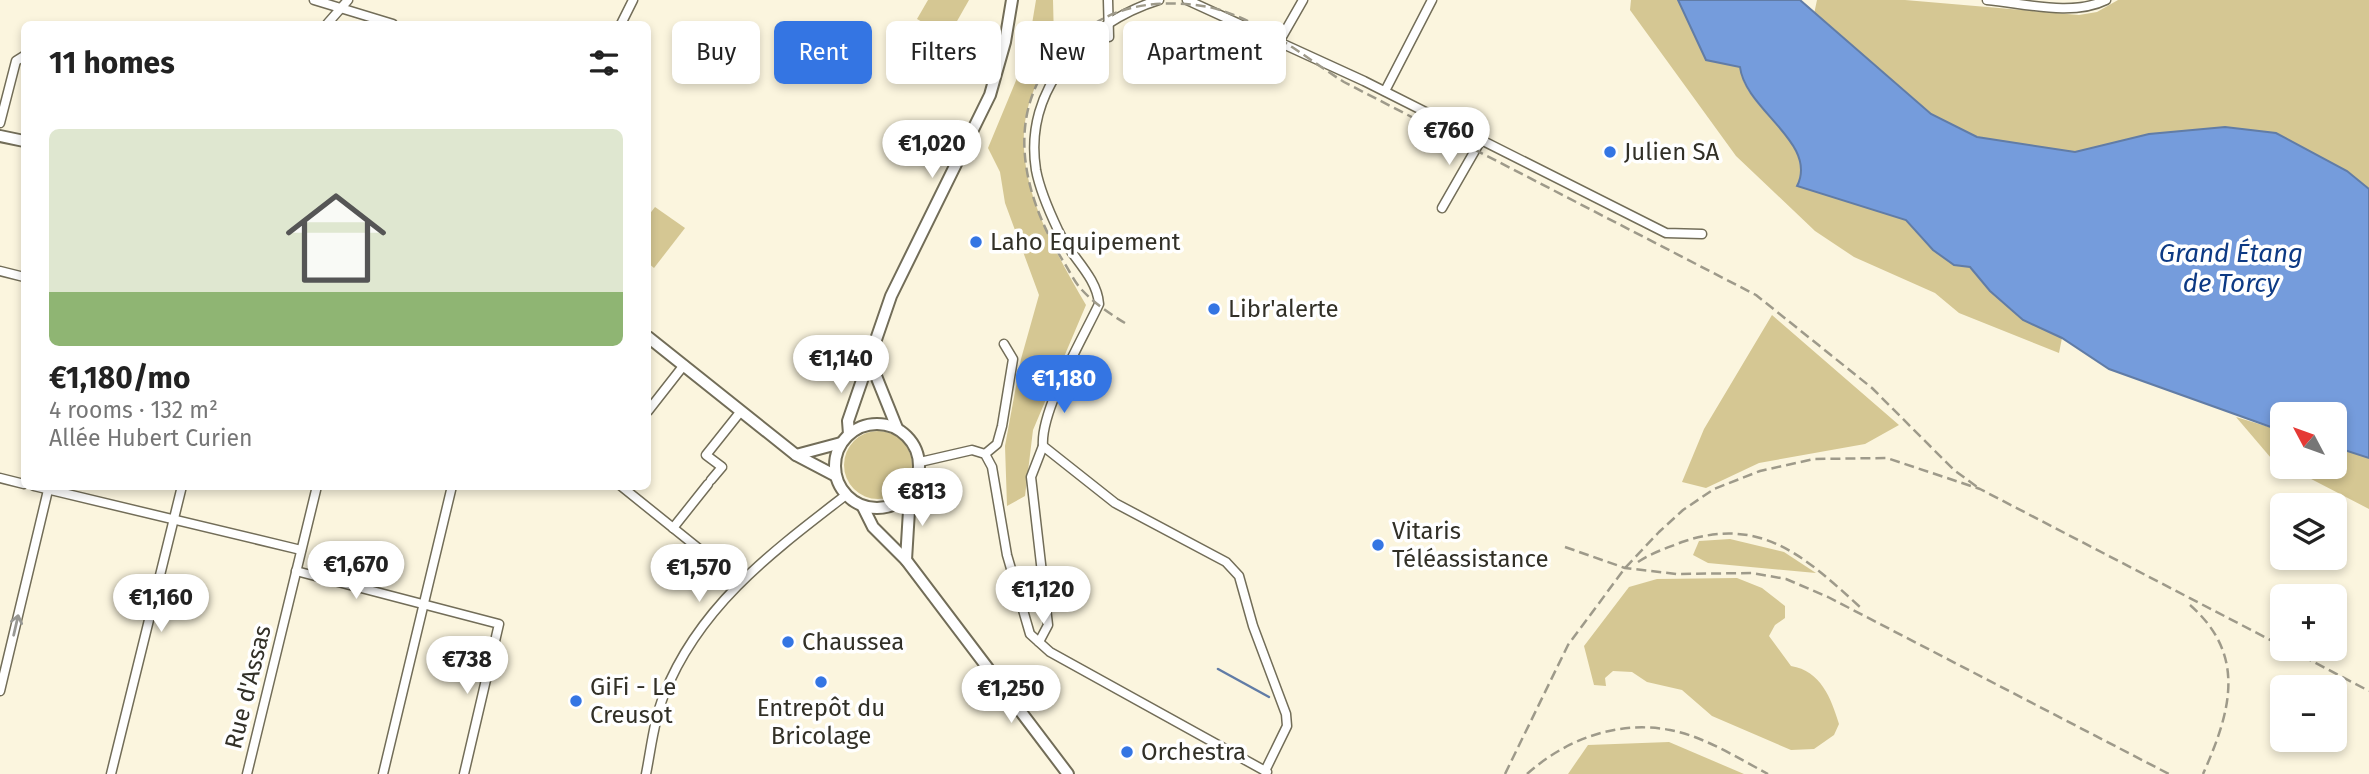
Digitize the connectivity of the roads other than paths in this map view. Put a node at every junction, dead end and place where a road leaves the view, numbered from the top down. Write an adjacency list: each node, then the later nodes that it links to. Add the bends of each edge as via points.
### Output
1 (314, 0): 12 (street)
2 (348, 0): 12 (street)
3 (633, 0): 15 (street)
4 (1012, 0): 33 (street, via 989,95 891,296)
5 (1108, 0): 16 (street)
6 (1159, 0): 16 (street)
7 (1187, 0): 17 (street)
8 (1303, 0): 18 (street)
9 (1432, 0): 22 (street)
10 (1987, 0): 11 (street, via 2070,8)
11 (2106, 0)
12 (340, 9): 13 (street); 14 (street)
13 (330, 21)
14 (382, 21)
15 (622, 21)
16 (1108, 21)
17 (1233, 21)
18 (1286, 30)
19 (1286, 45): 22 (street)
20 (21, 58): 23 (street, via 16,61)
21 (1051, 84): 40 (street, via 1037,120 1036,169 1059,233 1095,287 1099,304 1049,413)
22 (1385, 91): 26 (street)
23 (0, 123)
24 (0, 135): 25 (street)
25 (21, 140)
26 (1481, 140): 27 (street); 28 (street, via 1666,233)
27 (1442, 208)
28 (1702, 234)
29 (0, 271): 30 (street)
30 (21, 276)
31 (651, 339): 34 (street)
32 (1004, 344): 41 (street, via 1013,359 1004,412 997,444)
33 (870, 361): 37 (street); 38 (street, via 848,421)
34 (684, 365): 35 (street); 36 (street)
35 (651, 407)
36 (741, 411): 42 (street); 57 (street, via 706,455 722,467)
37 (897, 428): 38 (street, via 873,424); 43 (street, via 909,437)
38 (849, 434): 39 (street)
39 (841, 443): 42 (street); 44 (street)
40 (1043, 446): 63 (street, via 1031,477 1048,625); 65 (street, via 1115,503 1226,562 1239,576 1286,714 1287,726)
41 (985, 454): 43 (street, via 972,450); 63 (street, via 992,467 1007,555 1030,634)
42 (796, 455): 44 (street)
43 (920, 462): 53 (street)
44 (836, 476): 54 (street)
45 (0, 478): 46 (street)
46 (21, 483)
47 (49, 490): 64 (street, one-way to 47)
48 (57, 490): 56 (street)
49 (181, 490): 56 (street)
50 (316, 490): 58 (street, Rue d'Assas)
51 (451, 490): 62 (street)
52 (626, 490): 57 (street)
53 (909, 494): 55 (street, via 888,507); 59 (street)
54 (846, 495): 55 (street); 61 (street)
55 (863, 507): 59 (street, via 873,527)
56 (174, 519): 58 (street); 66 (street)
57 (673, 528): 61 (street)
58 (301, 550): 60 (street, Rue d'Assas)
59 (906, 560): 71 (street)
60 (296, 572): 62 (street); 67 (street, Rue d'Assas)
61 (740, 581): 70 (street, via 711,612 684,652 662,698)
62 (424, 603): 68 (street); 69 (street, via 499,624)
63 (1039, 642): 65 (street)
64 (0, 691)
65 (1267, 773)
66 (111, 774)
67 (247, 774)
68 (383, 774)
69 (464, 774)
70 (646, 774)
71 (1068, 774)

